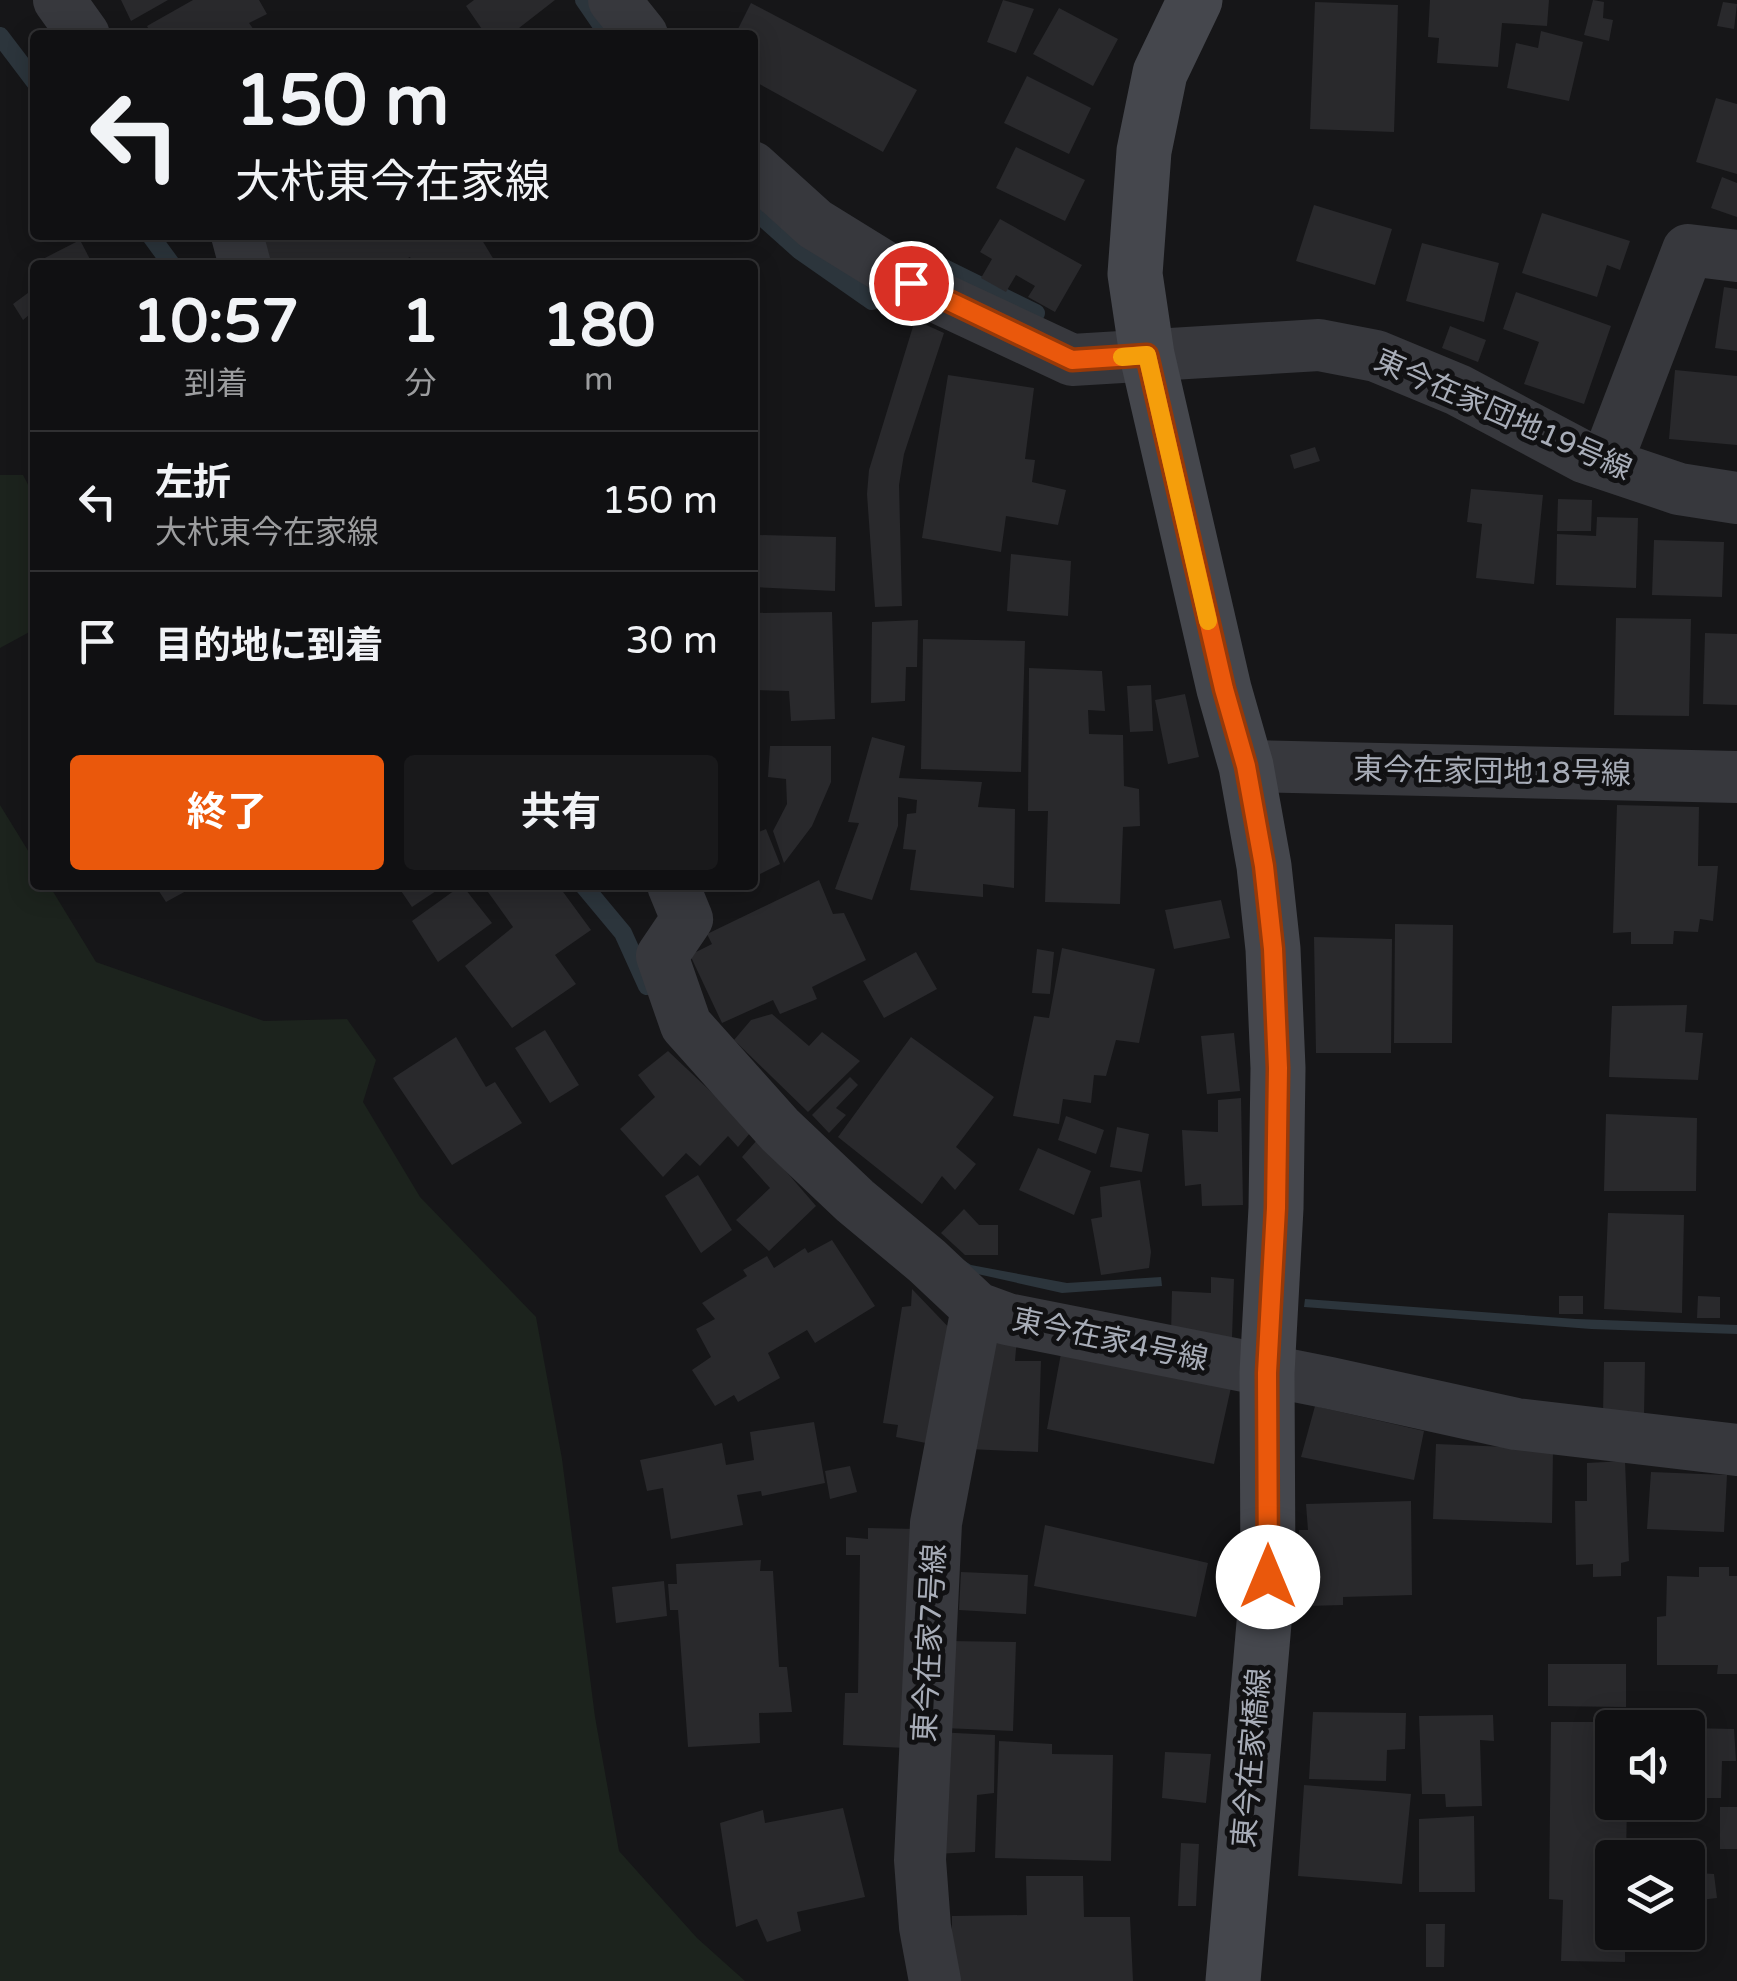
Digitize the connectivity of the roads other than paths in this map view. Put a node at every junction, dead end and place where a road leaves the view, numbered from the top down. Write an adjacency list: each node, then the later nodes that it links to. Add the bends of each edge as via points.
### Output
1 (59, 0): 4 (street)
2 (614, 0): 5 (street)
3 (1195, 0): 8 (street, 東今在家橋線, via 1160,73 1144,151 1134,274)
4 (80, 30)
5 (638, 30)
6 (758, 172): 8 (street, 東今在家団地19号線, via 815,224 922,290 1072,360)
7 (1737, 256): 9 (street, via 1688,250)
8 (1147, 355): 9 (street, 東今在家団地19号線, via 1320,345 1376,356); 11 (street, 東今在家橋線)
9 (1606, 464): 10 (street, 東今在家団地19号線, via 1680,489)
10 (1737, 498)
11 (1246, 766): 12 (street, 東今在家団地18号線); 15 (street, 東今在家橋線, via 1273,949 1278,1068)
12 (1737, 777)
13 (674, 890): 14 (street, 東今在家4号線, via 688,919 662,956 686,1024 780,1130)
14 (977, 1308): 15 (street, 東今在家4号線); 17 (street, 東今在家7号線, via 936,1523 920,1860)
15 (1267, 1373): 16 (street, 東今在家4号線, via 1516,1424); 18 (street, 東今在家橋線, via 1268,1577)
16 (1737, 1450)
17 (935, 1981)
18 (1233, 1981)

